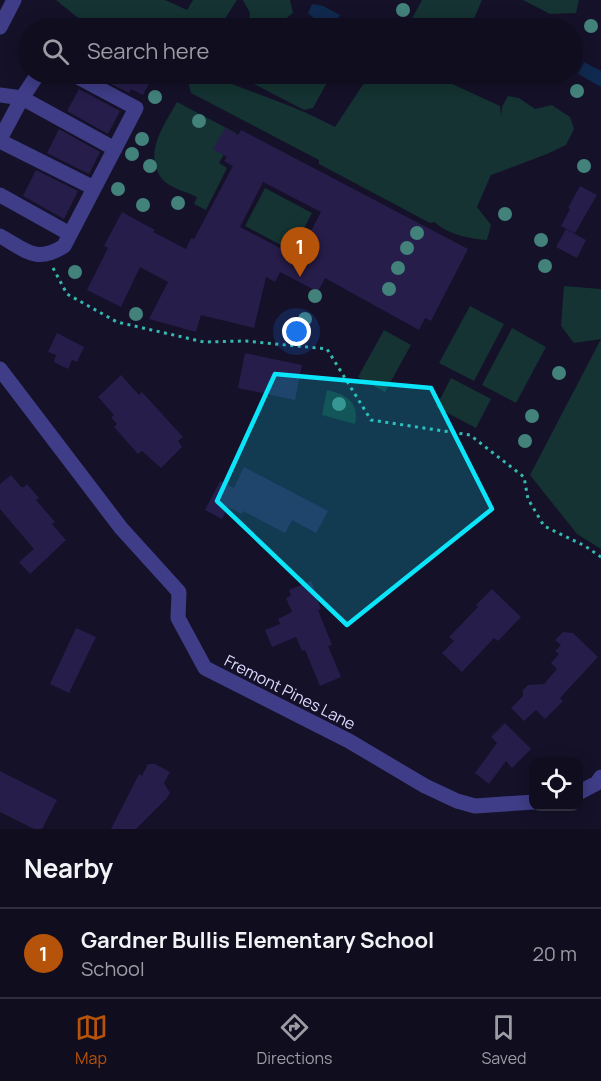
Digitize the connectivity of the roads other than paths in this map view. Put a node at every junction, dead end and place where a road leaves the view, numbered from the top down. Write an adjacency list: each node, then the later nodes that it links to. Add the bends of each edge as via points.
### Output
1 (14, 0): 2 (street)
2 (0, 27)
3 (31, 84): 6 (street)
4 (91, 84): 8 (street, via 136,108)
5 (0, 94): 6 (street)
6 (22, 98): 7 (street); 8 (street)
7 (0, 140): 9 (street)
8 (115, 148): 9 (street)
9 (94, 188): 11 (street)
10 (0, 195): 11 (street)
11 (70, 234): 12 (street, via 64,246 53,254 36,256)
12 (0, 236)
13 (0, 369): 16 (street, Fremont Pines Lane, via 121,528 179,592 178,618 205,668 457,801 475,806)
14 (601, 777): 15 (street)
15 (583, 791)
16 (529, 802)

